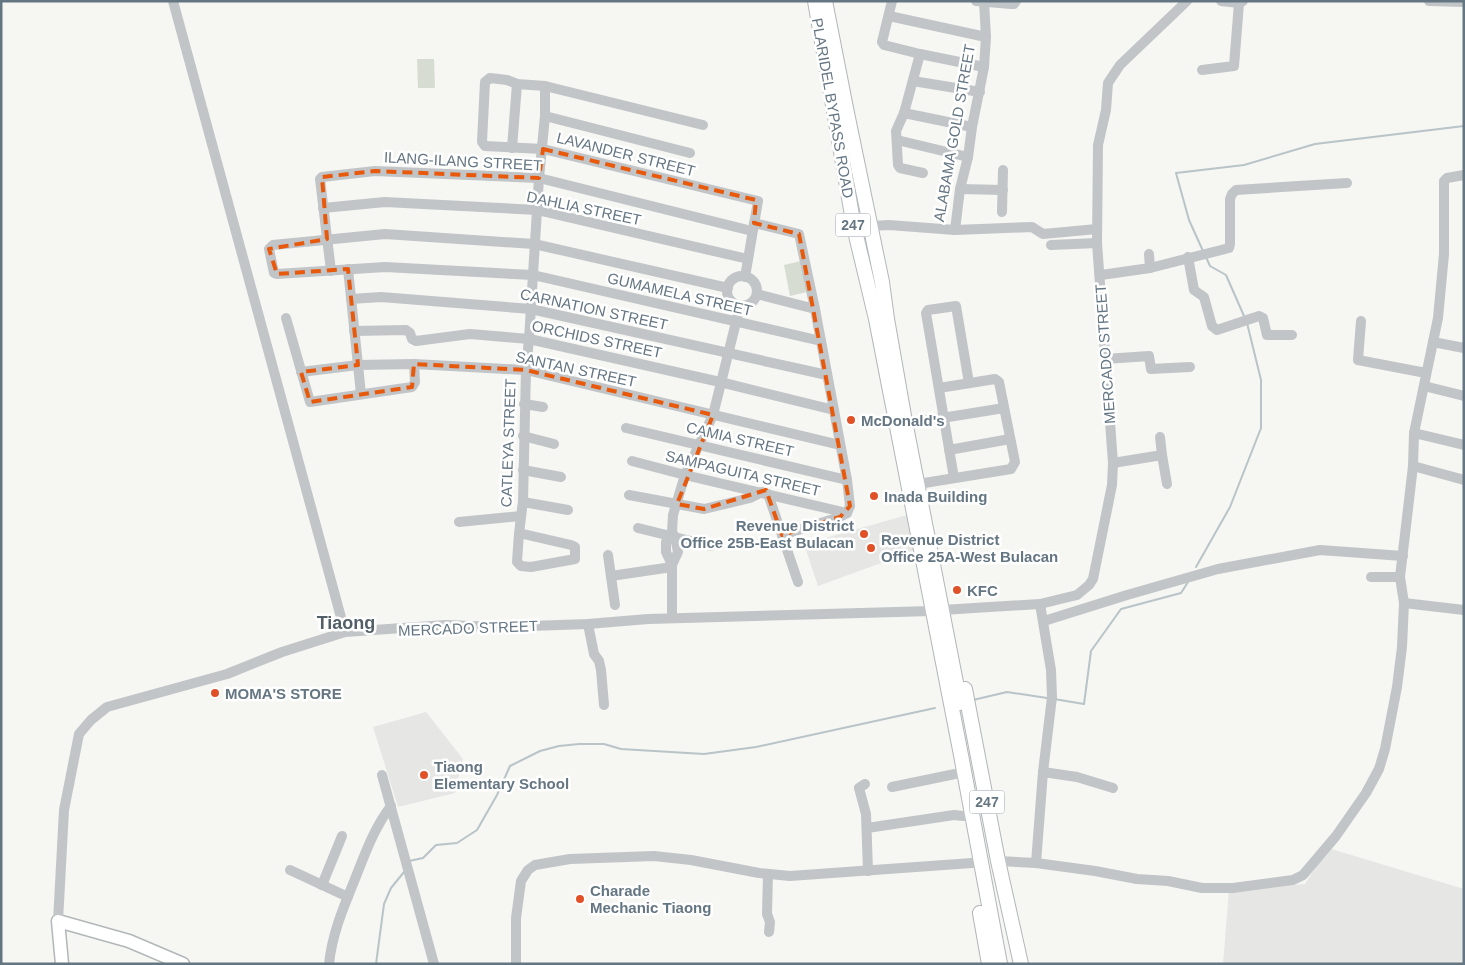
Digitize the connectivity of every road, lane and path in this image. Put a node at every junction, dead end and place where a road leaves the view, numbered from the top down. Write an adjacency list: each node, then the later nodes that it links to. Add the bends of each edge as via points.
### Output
1 (173, 1): 145 (street)
2 (815, 1): 42 (highway, PLARIDEL BYPASS ROAD / 247)
3 (825, 1): 40 (highway, PLARIDEL BYPASS ROAD / 247)
4 (892, 1): 12 (street)
5 (1016, 1): 9 (street, via 1014,4)
6 (1187, 1): 44 (street, MERCADO STREET, via 1120,65 1108,83 1098,144)
7 (1221, 1): 10 (street)
8 (1430, 1): 11 (street)
9 (982, 2): 13 (street, ALABAMA GOLD STREET)
10 (1241, 2): 16 (street, via 1234,66)
11 (1464, 2)
12 (889, 16): 13 (street); 14 (street, via 884,45)
13 (986, 37): 15 (street, ALABAMA GOLD STREET)
14 (920, 54): 15 (street); 17 (street)
15 (984, 67): 20 (street, ALABAMA GOLD STREET)
16 (1202, 70)
17 (913, 81): 20 (street); 21 (street)
18 (517, 84): 19 (street); 26 (street); 26 (street, LAVANDER STREET, via 490,78 485,82 482,142 485,146)
19 (545, 86): 22 (street, CATLEYA STREET); 23 (street)
20 (980, 92): 24 (street, ALABAMA GOLD STREET)
21 (904, 113): 24 (street); 25 (street, via 896,131)
22 (545, 116): 27 (street, CATLEYA STREET); 28 (street)
23 (703, 125)
24 (972, 127): 29 (street, ALABAMA GOLD STREET)
25 (898, 140): 29 (street); 31 (street, via 900,168)
26 (512, 148): 27 (street, LAVANDER STREET)
27 (543, 149): 33 (street, CATLEYA STREET); 41 (street, LAVANDER STREET, via 758,201)
28 (690, 153)
29 (968, 157): 35 (street, ALABAMA GOLD STREET)
30 (1003, 170): 36 (street)
31 (923, 173)
32 (1464, 175): 71 (street, via 1447,178 1444,182 1444,254)
33 (539, 178): 37 (street, ILANG-ILANG STREET, via 375,171 322,177); 38 (street, CATLEYA STREET); 41 (street, ILANG-ILANG STREET)
34 (1347, 183): 50 (street, via 1236,190 1230,199 1229,248)
35 (960, 189): 36 (street); 43 (street, ALABAMA GOLD STREET)
36 (1003, 190): 39 (street)
37 (323, 208): 38 (street, DAHLIA STREET, via 385,202); 45 (street, ILANG-ILANG STREET)
38 (537, 210): 47 (street, CATLEYA STREET); 51 (street, DAHLIA STREET)
39 (1002, 212)
40 (870, 225): 42 (street, ALABAMA GOLD STREET); 43 (street, ALABAMA GOLD STREET); 94 (highway, PLARIDEL BYPASS ROAD / 247)
41 (753, 227): 51 (street); 62 (street, ILANG-ILANG STREET, via 798,234)
42 (854, 227): 141 (highway, PLARIDEL BYPASS ROAD / 247)
43 (956, 230): 44 (street, via 1032,228 1043,234)
44 (1097, 230): 46 (street, MERCADO STREET)
45 (327, 238): 47 (street, via 385,234); 54 (street, ILANG-ILANG STREET); 54 (street, GUMAMELA STREET, via 273,245 269,249 274,273)
46 (1097, 243): 48 (street); 56 (street, MERCADO STREET)
47 (534, 244): 55 (street, CATLEYA STREET); 58 (street)
48 (1051, 245)
49 (1149, 254): 52 (street)
50 (1188, 257): 52 (street); 68 (street, via 1194,290 1204,297 1214,329 1259,316 1263,318 1267,334)
51 (748, 259): 57 (street)
52 (1150, 268): 56 (street)
53 (348, 269): 54 (street, GUMAMELA STREET); 55 (street, GUMAMELA STREET, via 385,267); 60 (street)
54 (331, 271)
55 (533, 275): 63 (street, CATLEYA STREET); 66 (street, GUMAMELA STREET)
56 (1101, 275): 74 (street, MERCADO STREET)
57 (745, 277): 58 (street, via 732,280); 59 (street, via 756,285)
58 (728, 288): 61 (street, via 732,302)
59 (757, 294): 61 (street, via 749,304); 62 (street)
60 (351, 299): 63 (street, CARNATION STREET, via 381,297); 67 (street)
61 (740, 306): 66 (street)
62 (815, 308): 70 (street)
63 (531, 309): 69 (street, CATLEYA STREET); 73 (street, CARNATION STREET)
64 (286, 318): 79 (street)
65 (1362, 320): 80 (street, via 1358,360)
66 (736, 323): 70 (street, GUMAMELA STREET); 73 (street)
67 (354, 331): 69 (street, ORCHIDS STREET, via 406,330 416,341 470,334); 76 (street)
68 (1292, 335)
69 (529, 339): 78 (street, CATLEYA STREET); 82 (street, ORCHIDS STREET)
70 (821, 341): 81 (street)
71 (1433, 342): 72 (street); 80 (street)
72 (1464, 348)
73 (728, 353): 81 (street, CARNATION STREET); 82 (street)
74 (1105, 359): 77 (street, via 1149,356 1151,369); 107 (street, MERCADO STREET)
75 (414, 364): 76 (street, SANTAN STREET); 78 (street, SANTAN STREET); 86 (street, via 415,382 412,387)
76 (358, 365): 79 (street, SANTAN STREET); 86 (street)
77 (1190, 367)
78 (526, 370): 88 (street, CATLEYA STREET); 92 (street, SANTAN STREET)
79 (301, 372): 86 (street, via 310,402)
80 (1426, 373): 84 (street)
81 (827, 375): 91 (street)
82 (720, 382): 91 (street, ORCHIDS STREET); 92 (street)
83 (969, 383): 85 (street); 85 (street, via 956,306 928,310); 90 (street, via 997,380)
84 (1424, 386): 87 (street); 96 (street)
85 (939, 388): 93 (street)
86 (361, 394)
87 (1464, 396)
88 (524, 404): 89 (street); 97 (street, CATLEYA STREET)
89 (543, 407)
90 (1004, 408): 93 (street); 99 (street)
91 (834, 410): 101 (street)
92 (713, 415): 101 (street, SANTAN STREET); 102 (street)
93 (944, 418): 94 (street); 104 (street)
94 (905, 424): 115 (highway, PLARIDEL BYPASS ROAD / 247)
95 (626, 428): 102 (street, CAMIA STREET)
96 (1414, 433): 103 (street); 108 (street)
97 (523, 436): 100 (street); 109 (street, CATLEYA STREET)
98 (1160, 437): 105 (street)
99 (1010, 439): 104 (street); 112 (street, via 1014,467)
100 (554, 444)
101 (840, 444): 113 (street)
102 (698, 445): 110 (street); 113 (street, CAMIA STREET)
103 (1464, 445)
104 (949, 450): 112 (street)
105 (1162, 455): 107 (street); 116 (street)
106 (632, 461): 110 (street, SAMPAGUITA STREET)
107 (1113, 464): 138 (street, MERCADO STREET, via 1112,485 1091,583 1077,595)
108 (1413, 466): 114 (street); 131 (street)
109 (524, 470): 111 (street); 119 (street, CATLEYA STREET)
110 (685, 475): 117 (street, SAMPAGUITA STREET); 120 (street)
111 (561, 477)
112 (954, 478): 115 (street)
113 (847, 480): 122 (street, via 850,506)
114 (1464, 480)
115 (918, 484): 141 (highway, PLARIDEL BYPASS ROAD / 247)
116 (1167, 484)
117 (765, 493): 120 (street, via 704,509); 122 (street, SAMPAGUITA STREET); 128 (street)
118 (629, 494): 120 (street)
119 (523, 502): 121 (street); 123 (street, CATLEYA STREET)
120 (677, 504): 127 (street)
121 (568, 510)
122 (847, 512): 128 (street)
123 (520, 516): 124 (street); 126 (street, CATLEYA STREET)
124 (459, 522)
125 (638, 528): 127 (street)
126 (519, 532): 126 (street, CATLEYA STREET, via 574,547 575,559 521,566 517,562)
127 (672, 535): 129 (street); 132 (street, via 666,542)
128 (782, 535): 136 (street)
129 (711, 546)
130 (608, 555): 133 (street)
131 (1403, 556): 135 (street); 143 (street, via 1320,550 1218,569)
132 (672, 566): 133 (street); 142 (street)
133 (612, 576): 139 (street)
134 (1371, 577): 135 (street)
135 (1400, 577): 137 (street)
136 (798, 582)
137 (1404, 603): 140 (street); 158 (street, via 1397,687 1379,769 1336,836 1303,875 1234,888 1202,888)
138 (1040, 604): 141 (street, MERCADO STREET); 143 (street)
139 (615, 605)
140 (1464, 610)
141 (937, 611): 142 (street, MERCADO STREET); 146 (highway, PLARIDEL BYPASS ROAD / 247); 159 (highway, PLARIDEL BYPASS ROAD / 247, via 960,670 971,718)
142 (672, 618): 144 (street, MERCADO STREET)
143 (1044, 621): 148 (street, via 1052,670 1052,697)
144 (588, 624): 145 (street, MERCADO STREET, via 446,626); 147 (street, via 601,670)
145 (345, 632): 165 (street, MERCADO STREET, via 228,674 107,707 91,720 78,734 64,810)
146 (941, 655): 149 (highway, 247, via 946,725); 159 (highway)
147 (604, 705)
148 (1043, 772): 153 (street); 158 (street)
149 (955, 774): 152 (street); 155 (highway, 247)
150 (382, 775): 154 (street)
151 (864, 784): 156 (street, via 859,788)
152 (892, 787)
153 (1114, 788)
154 (391, 806): 164 (street, via 374,830); 170 (street)
155 (963, 816): 156 (street); 159 (highway, 247)
156 (867, 828): 161 (street)
157 (342, 836): 163 (street)
158 (1036, 863): 159 (street)
159 (986, 866): 161 (street); 172 (highway, 247); 173 (highway); 174 (highway); 175 (highway, 247)
160 (290, 870): 163 (street)
161 (868, 871): 162 (street, via 790,876)
162 (768, 874): 166 (street); 171 (street, via 654,856 570,859 535,866 521,880 516,918)
163 (322, 885): 164 (street)
164 (348, 897): 169 (street, via 330,947)
165 (58, 921): 167 (main road, MERCADO STREET); 168 (main road, via 129,941)
166 (769, 932)
167 (62, 964)
168 (184, 964)
169 (329, 964)
170 (434, 964)
171 (516, 964)
172 (989, 964)
173 (1000, 964)
174 (1009, 964)
175 (1021, 964)

